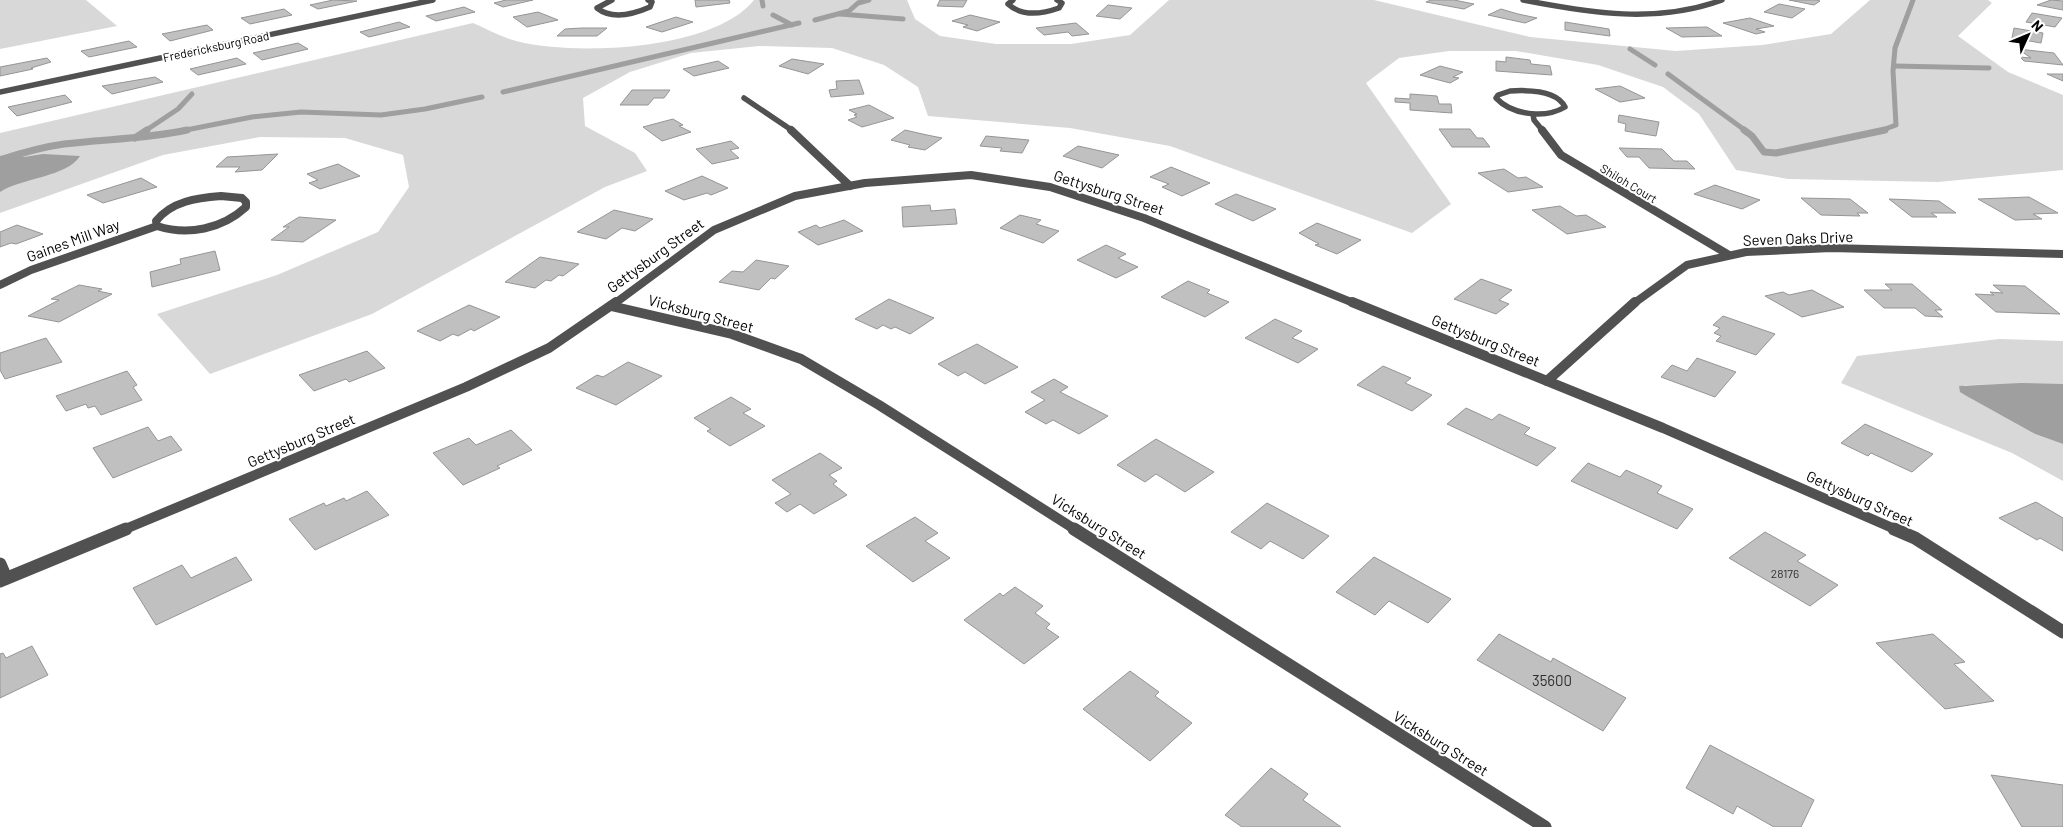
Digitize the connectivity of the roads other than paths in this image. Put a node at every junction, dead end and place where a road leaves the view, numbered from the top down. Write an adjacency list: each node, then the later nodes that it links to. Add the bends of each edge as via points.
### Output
1 (433, 0): 8 (street, Fredericksburg Road)
2 (611, 0): 3 (street, via 596,8 602,12 628,13 650,7 652,2)
3 (648, 0)
4 (1012, 0): 5 (street, via 1008,4 1014,9 1038,12 1059,8 1062,3)
5 (1058, 0)
6 (1523, 0): 7 (street, via 1618,14 1662,14 1707,7)
7 (1722, 0)
8 (0, 92)
9 (744, 98): 11 (street, via 796,132)
10 (1532, 114): 10 (street, via 1504,106 1498,102 1498,95 1530,91 1552,96 1565,107 1561,111); 14 (street, Shiloh Court, via 1561,155)
11 (850, 186): 16 (street, Gettysburg Street, via 795,196 714,230); 17 (street, Gettysburg Street, via 971,175 1050,187 1144,218)
12 (157, 226): 12 (street, Gaines Mill Way, via 159,216 178,204 192,200 221,196 242,198 246,202 241,213 212,226 175,231); 15 (street, Gaines Mill Way, via 31,270)
13 (2063, 254): 14 (street, Seven Oaks Drive, via 1830,248)
14 (1729, 255): 17 (street, Seven Oaks Drive, via 1687,265 1628,307)
15 (0, 285)
16 (611, 306): 19 (street, Gettysburg Street, via 549,348 466,387); 21 (street, Vicksburg Street, via 732,334 800,359 888,411)
17 (1547, 381): 20 (street, Gettysburg Street, via 1915,538)
18 (0, 564): 19 (street)
19 (3, 580)
20 (2063, 632)
21 (1545, 827)

